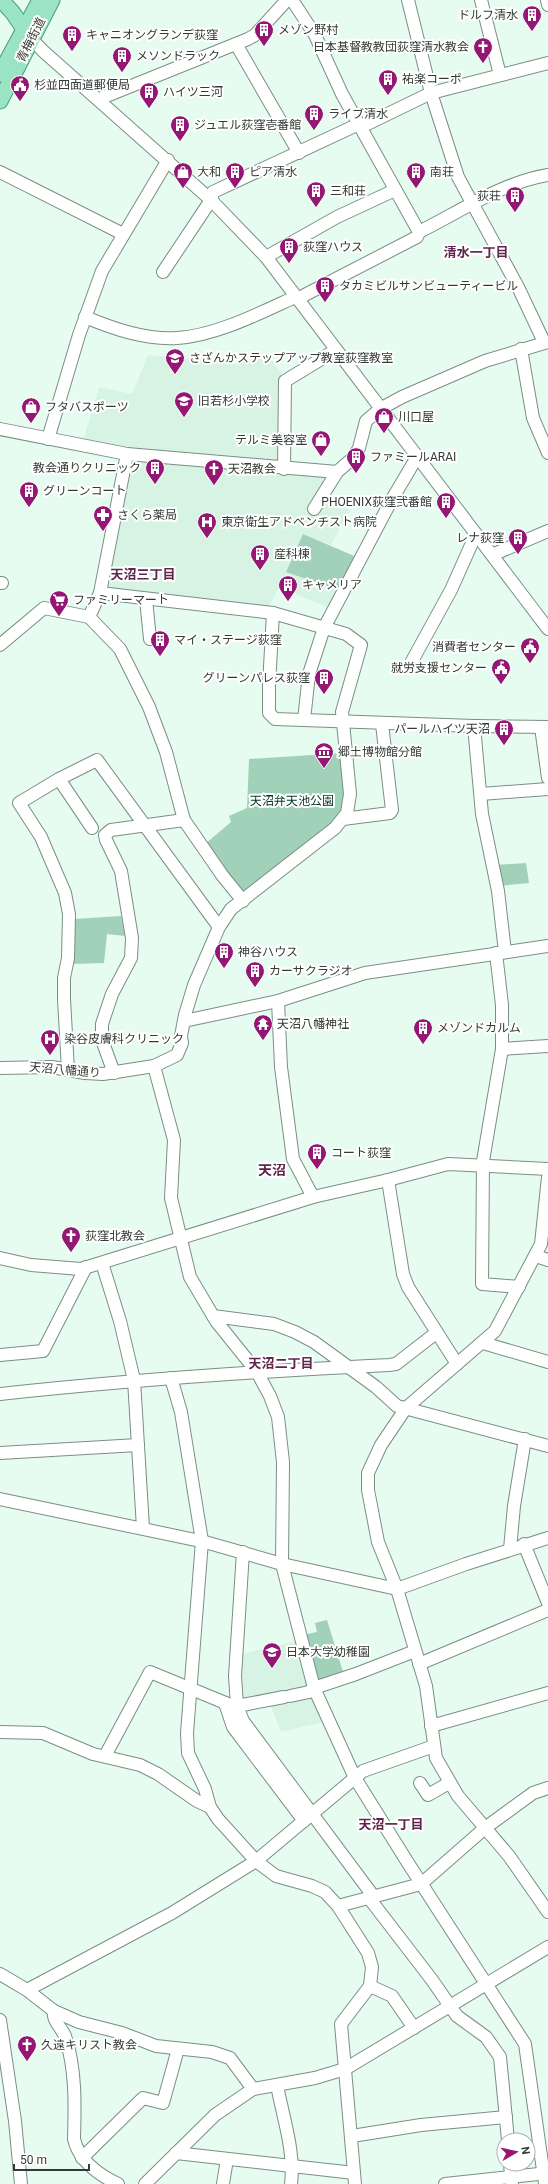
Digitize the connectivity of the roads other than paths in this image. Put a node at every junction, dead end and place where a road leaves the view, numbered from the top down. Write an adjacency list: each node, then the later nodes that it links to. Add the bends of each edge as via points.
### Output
1 (40, 0): 10 (main road, 青梅街道)
2 (52, 0): 10 (main road, 青梅街道)
3 (287, 0): 11 (street, via 255,35)
4 (292, 0): 18 (street, via 315,35)
5 (408, 0): 15 (street)
6 (481, 0): 14 (street)
7 (547, 0): 9 (street)
8 (4, 2): 10 (main road)
9 (548, 5)
10 (28, 35): 13 (main road, 青梅街道); 16 (street); 17 (main road, 青梅街道)
11 (236, 44): 16 (street); 19 (street)
12 (548, 63): 14 (street)
13 (0, 74)
14 (500, 75): 15 (street)
15 (431, 93): 18 (street); 25 (street, via 455,170)
16 (99, 99): 20 (street)
17 (0, 101)
18 (360, 126): 19 (street); 23 (street)
19 (298, 153): 24 (street, via 213,192)
20 (168, 160): 24 (street); 27 (street)
21 (0, 172): 27 (street)
22 (548, 175): 25 (street, via 529,178 503,188)
23 (395, 190): 26 (street); 28 (street, via 337,217)
24 (211, 200): 28 (street); 29 (street)
25 (474, 204): 26 (street); 32 (street)
26 (420, 232): 30 (street, via 417,237)
27 (122, 234): 31 (street, via 102,271)
28 (266, 257): 30 (street)
29 (162, 272)
30 (296, 298): 31 (street, via 229,325 178,338 140,336); 34 (street)
31 (85, 317): 37 (street)
32 (546, 342): 33 (street)
33 (521, 350): 35 (street, via 485,361); 38 (street, via 533,418)
34 (338, 352): 35 (street); 41 (street, via 331,353 284,381)
35 (380, 409): 40 (street); 42 (street, via 366,421 359,448 353,458)
36 (0, 429): 37 (street)
37 (48, 439): 39 (street)
38 (548, 453)
39 (127, 454): 41 (street); 47 (street)
40 (416, 457): 45 (street); 51 (street)
41 (284, 468): 42 (street)
42 (337, 472): 43 (street)
43 (314, 509)
44 (548, 531): 46 (street)
45 (476, 534): 46 (street); 55 (street, via 451,590)
46 (492, 555): 52 (street)
47 (100, 592): 48 (street); 50 (street)
48 (146, 599): 49 (street); 53 (street)
49 (273, 613): 51 (street); 56 (street, via 270,713 275,719)
50 (82, 617): 54 (street, via 44,608); 66 (street, via 120,649 149,707 166,752)
51 (324, 628): 56 (street, via 309,674); 57 (street, via 346,634 361,645 342,712)
52 (548, 629)
53 (150, 639)
54 (0, 644)
55 (412, 661)
56 (304, 720): 57 (street)
57 (342, 722): 58 (street); 65 (street, via 350,794 347,814)
58 (382, 724): 59 (street); 65 (street, via 392,810 390,813)
59 (474, 726): 60 (street); 64 (street)
60 (545, 727): 61 (street)
61 (548, 778)
62 (60, 779): 67 (street, via 97,760); 68 (street); 79 (street, via 19,803 41,837 65,893 69,914 68,958 64,978)
63 (548, 789): 64 (street)
64 (481, 794): 72 (street, via 482,814 498,891)
65 (343, 819): 69 (street)
66 (184, 820): 67 (street); 69 (street, via 222,876)
67 (143, 825): 70 (street); 80 (street, via 111,830 105,835 121,871 132,938 131,958 112,994 102,1024 102,1040)
68 (92, 828)
69 (243, 901): 70 (street, via 231,909)
70 (219, 928): 74 (street, via 194,985)
71 (548, 946): 72 (street)
72 (500, 953): 73 (street, via 366,973); 76 (street)
73 (278, 1001): 74 (street); 85 (street, via 281,1067 293,1159)
74 (184, 1021): 77 (street, 天沼八幡通り, via 182,1043 177,1055)
75 (548, 1046): 76 (street)
76 (502, 1049): 81 (street)
77 (154, 1066): 80 (street, 天沼八幡通り); 86 (street, via 174,1140 171,1198)
78 (0, 1068): 79 (street, 天沼八幡通り, via 52,1067)
79 (68, 1070): 80 (street, 天沼八幡通り)
80 (114, 1073)
81 (483, 1166): 82 (street); 84 (street, via 448,1164); 91 (street, via 482,1284)
82 (548, 1169)
83 (548, 1177): 88 (street, via 541,1244)
84 (388, 1180): 85 (street); 93 (street, via 403,1274)
85 (313, 1197): 86 (street)
86 (179, 1238): 89 (street); 92 (street, via 190,1277)
87 (0, 1258): 90 (street, via 37,1266 81,1269)
88 (542, 1258): 91 (street)
89 (102, 1262): 90 (street); 101 (street)
90 (86, 1267): 95 (street, via 43,1351)
91 (520, 1287): 94 (street, via 495,1332)
92 (213, 1316): 98 (street, via 274,1324 314,1342); 99 (street)
93 (436, 1333): 97 (street); 98 (street, via 396,1364)
94 (483, 1343): 96 (street); 97 (street)
95 (0, 1355)
96 (548, 1362)
97 (457, 1364): 103 (street)
98 (349, 1367): 99 (street); 103 (street, via 397,1406)
99 (257, 1372): 100 (street); 115 (street, via 278,1417 283,1462)
100 (171, 1378): 101 (street); 111 (street, via 181,1412)
101 (134, 1380): 102 (street); 105 (street)
102 (0, 1394)
103 (406, 1408): 104 (street); 116 (street, via 381,1445 368,1472 368,1490 378,1542)
104 (525, 1439): 106 (street); 113 (street)
105 (138, 1445): 107 (street); 109 (street)
106 (548, 1446)
107 (0, 1453)
108 (0, 1499): 109 (street)
109 (143, 1528): 111 (street)
110 (548, 1538): 112 (street)
111 (202, 1541): 114 (street); 122 (street)
112 (524, 1544): 113 (street); 117 (street)
113 (510, 1549): 116 (street)
114 (243, 1552): 115 (street); 124 (street)
115 (282, 1564): 116 (street); 121 (street)
116 (396, 1589): 119 (street)
117 (548, 1603)
118 (548, 1610): 120 (street)
119 (415, 1651): 120 (street); 121 (street)
120 (420, 1664): 125 (street, via 426,1686)
121 (314, 1688): 124 (street, via 310,1692); 129 (street)
122 (192, 1689): 124 (street); 128 (street, via 150,1672); 133 (street, via 187,1733 188,1753 205,1789)
123 (548, 1693): 125 (street)
124 (231, 1704): 134 (street, via 233,1728)
125 (431, 1726): 127 (street)
126 (0, 1732): 128 (street, via 43,1732 93,1754)
127 (434, 1746): 129 (street, via 363,1771); 130 (street, via 436,1758)
128 (105, 1756): 133 (street, via 140,1765)
129 (355, 1778): 134 (street); 137 (street)
130 (449, 1782): 131 (street, via 428,1795); 135 (street, via 461,1801)
131 (420, 1783)
132 (548, 1788): 135 (street, via 533,1794)
133 (210, 1808): 136 (street)
134 (308, 1817): 136 (street); 138 (street)
135 (485, 1828): 137 (street); 140 (street, via 509,1856)
136 (256, 1861): 139 (street, via 276,1876 325,1892); 145 (street, via 166,1916)
137 (421, 1884): 138 (street); 143 (street)
138 (371, 1898): 139 (street); 146 (street)
139 (338, 1906): 144 (street, via 368,1953 372,1968)
140 (548, 1912)
141 (548, 1947): 143 (street)
142 (0, 1974): 145 (street)
143 (486, 1984): 146 (street); 161 (street, via 525,2044)
144 (370, 1986): 149 (street, via 392,1996); 151 (street, via 341,2024)
145 (27, 1990): 147 (street)
146 (450, 2007): 149 (street); 154 (street, via 457,2016 486,2037 500,2057)
147 (54, 2011): 150 (street, via 79,2022 122,2033 156,2046); 158 (street, via 53,2016 65,2036 72,2069 74,2139)
148 (0, 2020): 164 (street, via 15,2121)
149 (414, 2028): 151 (street)
150 (178, 2048): 153 (street, via 212,2052 230,2058); 158 (street, via 163,2103 143,2098)
151 (344, 2069): 152 (street, via 315,2078); 156 (street)
152 (277, 2085): 153 (street); 160 (street)
153 (253, 2089): 157 (street, via 214,2115)
154 (506, 2117): 155 (street); 156 (street, via 421,2125)
155 (507, 2132)
156 (352, 2136): 162 (street)
157 (176, 2153): 159 (street); 166 (street)
158 (82, 2158): 165 (street, via 105,2178)
159 (227, 2159): 160 (street); 167 (street)
160 (293, 2166): 162 (street); 168 (street)
161 (545, 2177): 163 (street)
162 (354, 2179)
163 (511, 2181): 169 (street)
164 (20, 2184)
165 (118, 2184)
166 (145, 2184)
167 (223, 2184)
168 (291, 2184)
169 (445, 2184)

